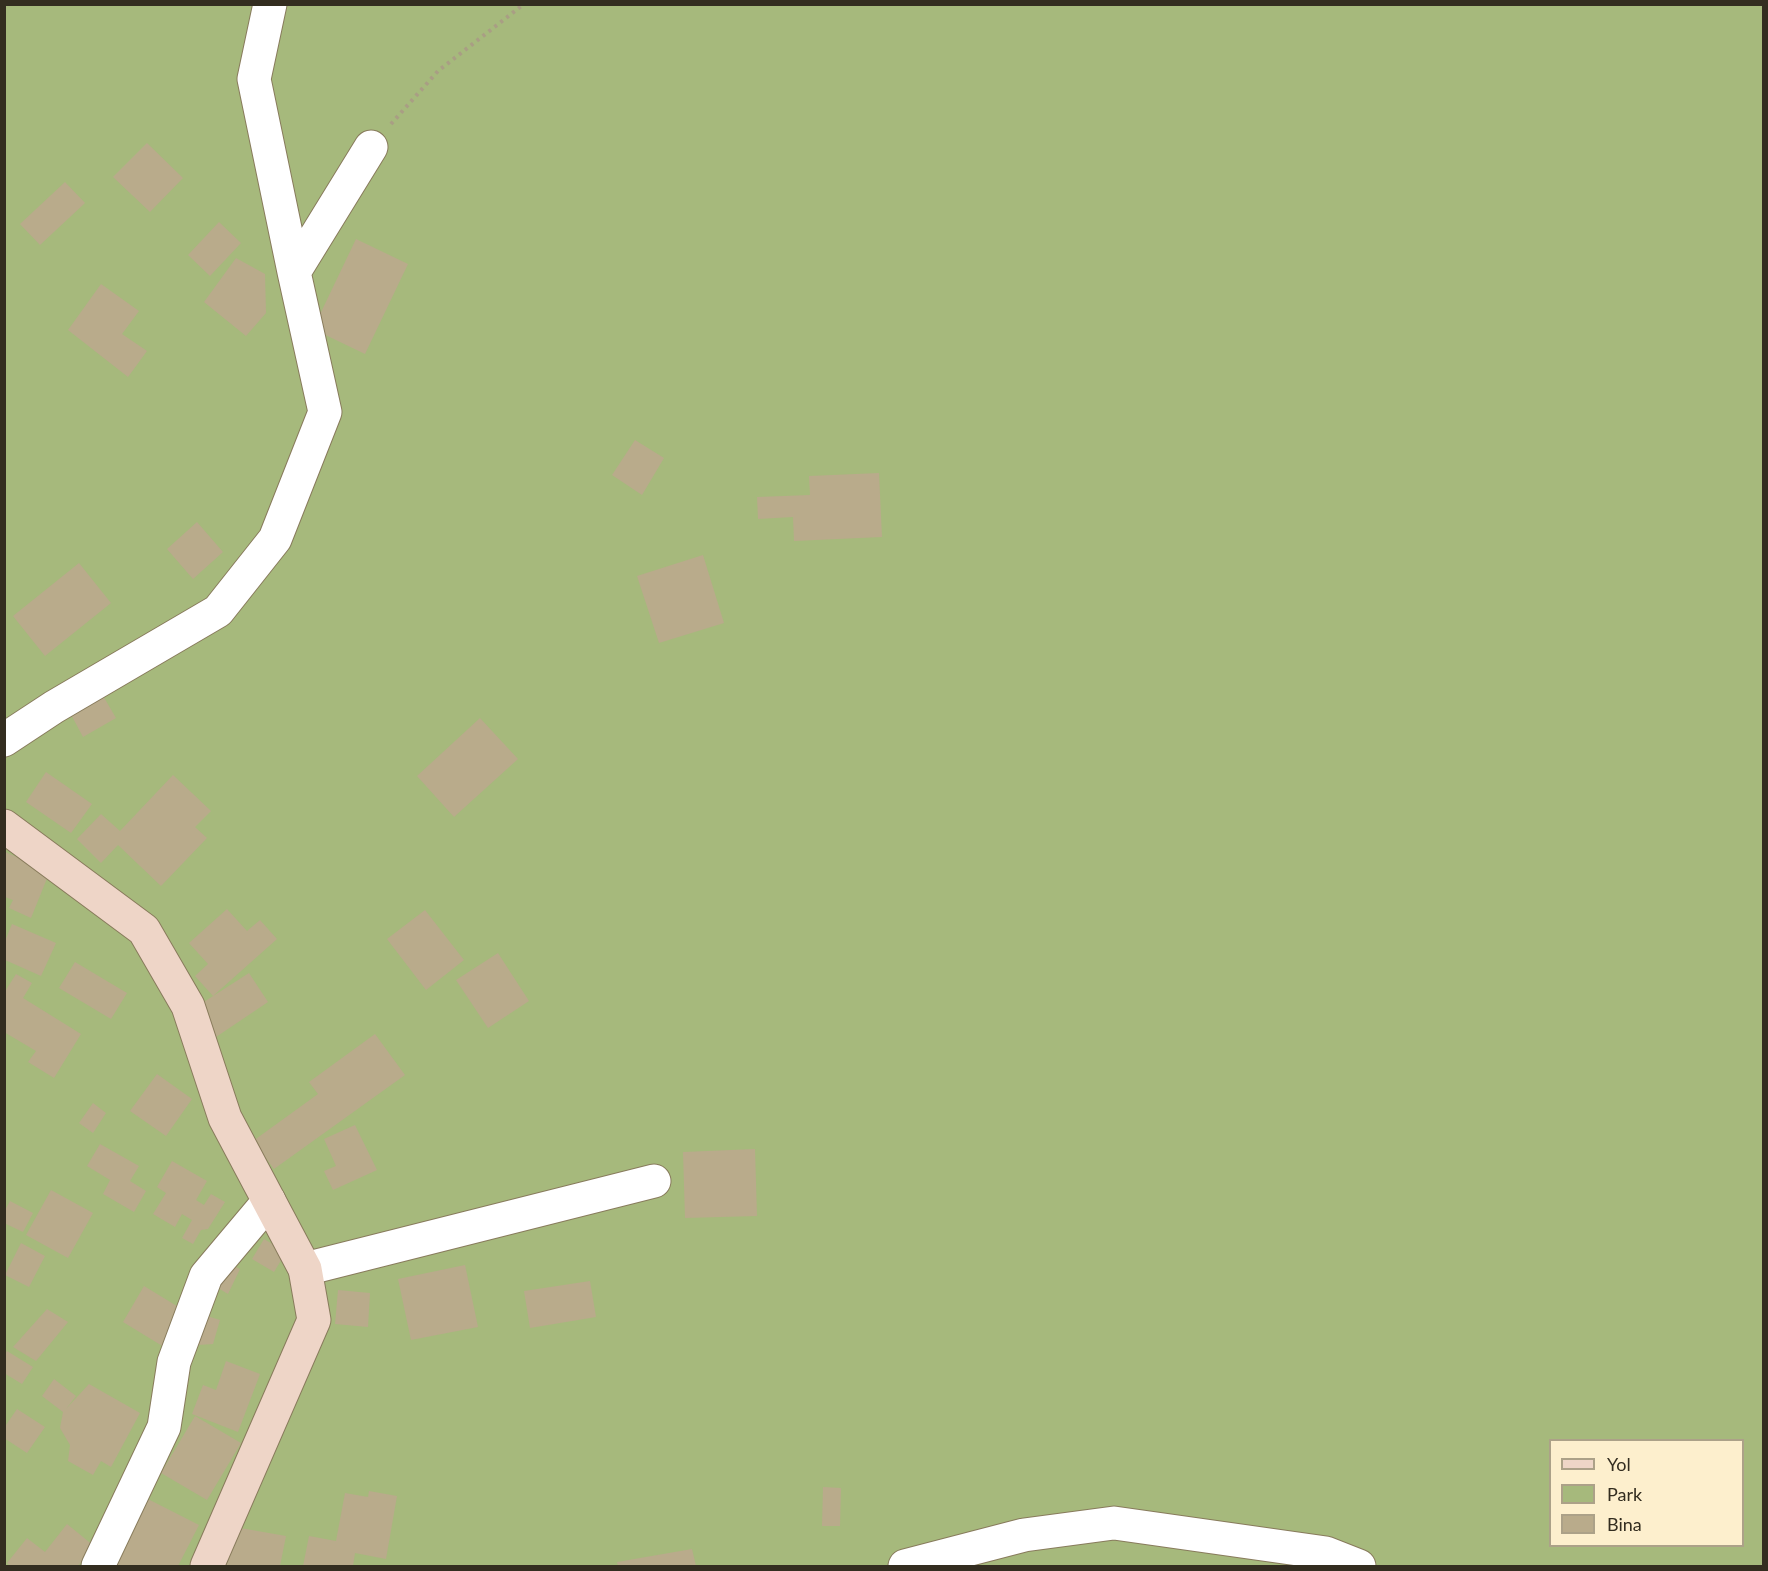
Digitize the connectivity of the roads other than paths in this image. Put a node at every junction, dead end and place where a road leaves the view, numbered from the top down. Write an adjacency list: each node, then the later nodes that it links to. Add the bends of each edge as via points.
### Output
1 (270, 4): 3 (street, via 254,79)
2 (371, 147): 3 (street)
3 (294, 272): 4 (street, via 325,412 275,539 218,611)
4 (4, 740)
5 (4, 826): 7 (street, via 144,930 188,1006 225,1118)
6 (654, 1180): 8 (street)
7 (269, 1201): 8 (street); 9 (street, via 206,1276 174,1362 164,1427)
8 (305, 1269): 10 (street, via 314,1320)
9 (98, 1566)
10 (207, 1566)
11 (905, 1566): 12 (street, via 1024,1535 1113,1523 1326,1553)
12 (1359, 1566)

